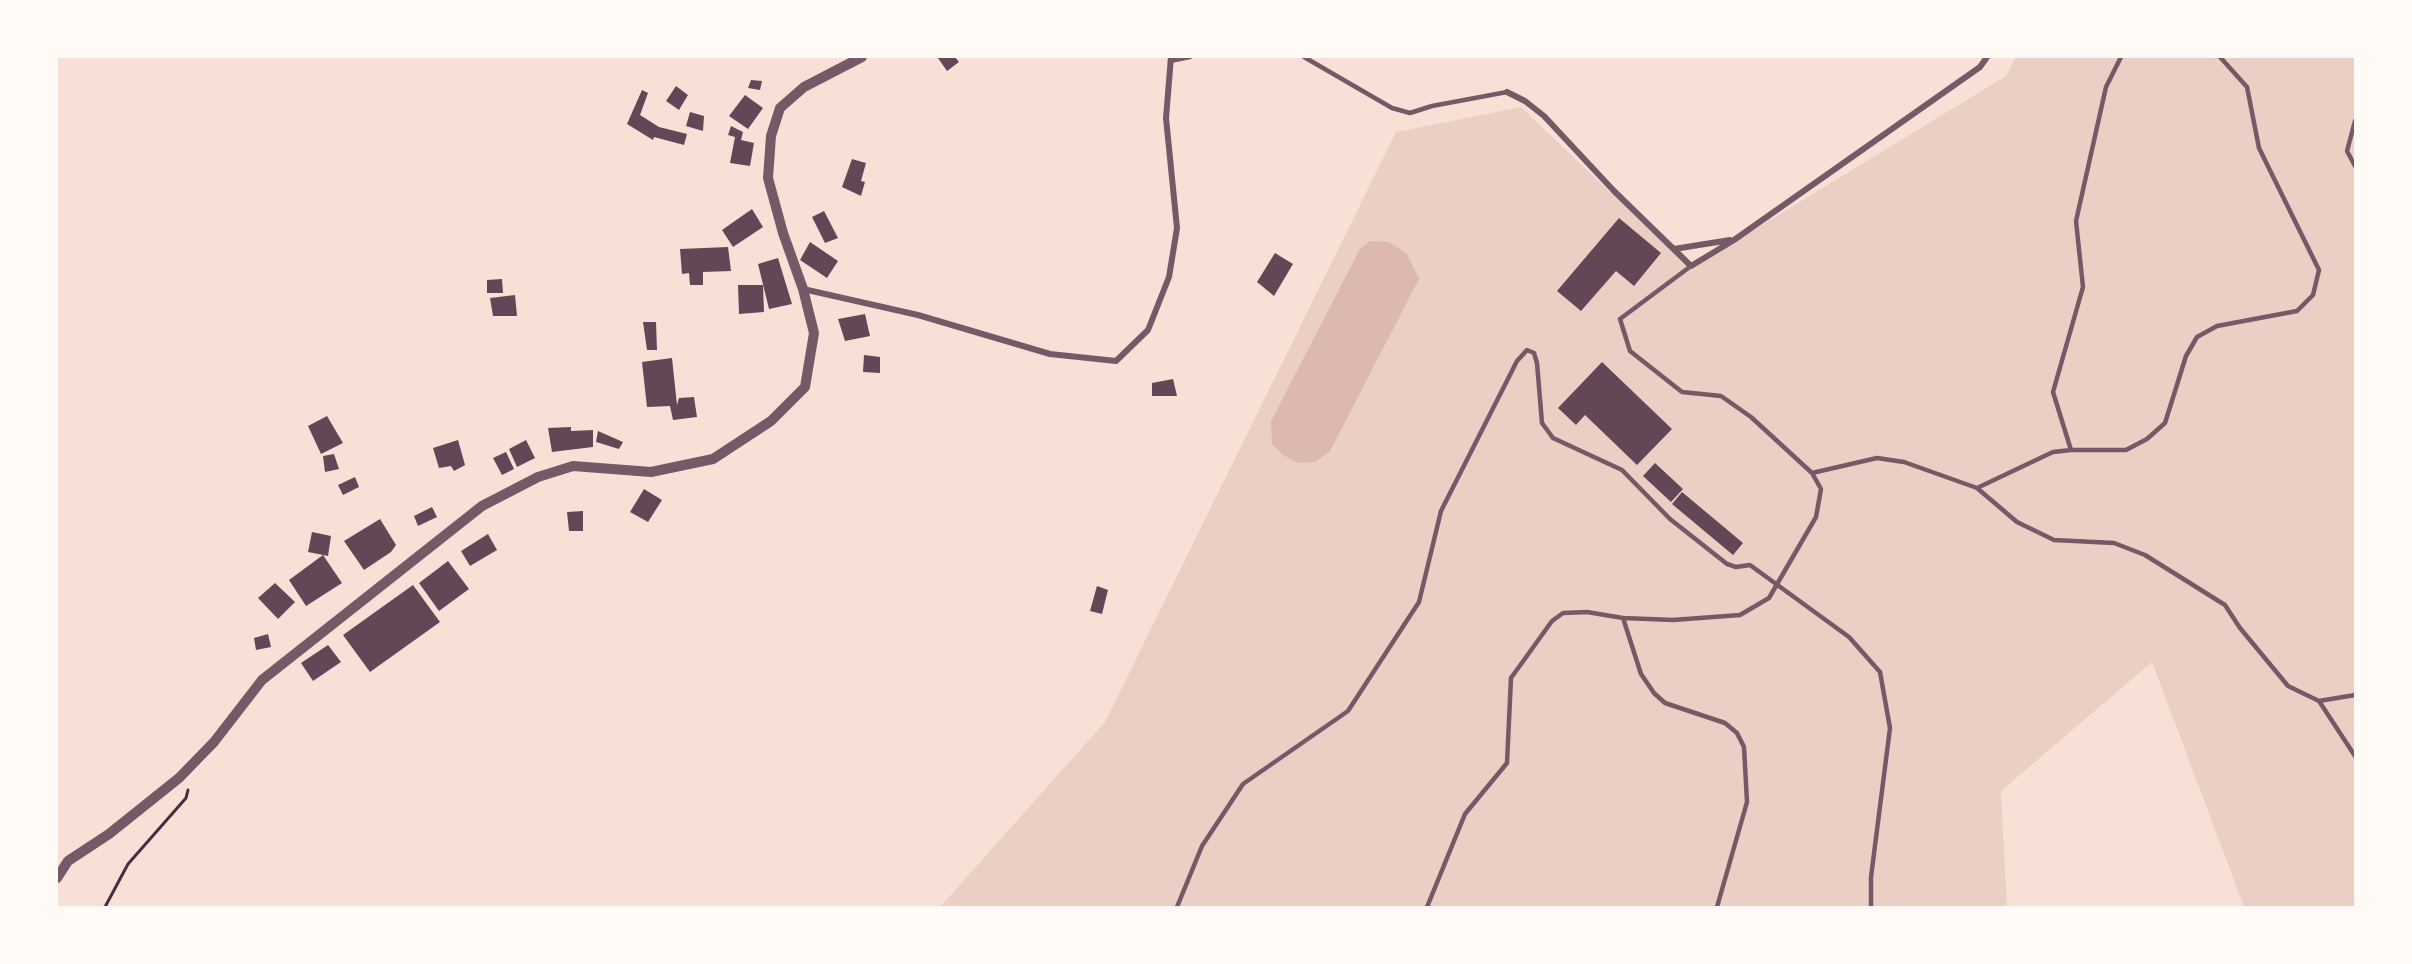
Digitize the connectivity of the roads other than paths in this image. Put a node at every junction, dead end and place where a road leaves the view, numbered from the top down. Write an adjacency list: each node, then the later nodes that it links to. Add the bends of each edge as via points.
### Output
1 (862, 57): 14 (street, via 804,87 780,108 771,136 768,177)
2 (1190, 57): 7 (lane)
3 (1304, 57): 8 (lane, via 1392,108 1410,113)
4 (1987, 57): 11 (street, via 1980,67)
5 (2121, 57): 15 (lane, via 2106,87 2076,221 2084,287 2053,392)
6 (2220, 57): 15 (lane, via 2247,87 2259,148 2319,270 2313,295 2297,311 2217,326 2197,337 2186,356 2165,423 2147,439 2126,450)
7 (1170, 59): 14 (street, via 1166,118 1177,228 1169,277 1148,330 1116,361 1050,354 918,315)
8 (1507, 92): 12 (street, via 1525,100 1544,116)
9 (2355, 121): 10 (lane, via 2347,151)
10 (2355, 166)
11 (1734, 240): 12 (street); 13 (street)
12 (1674, 249): 13 (street)
13 (1691, 266): 16 (lane, via 1620,319 1630,351 1682,392 1721,396 1751,417)
14 (803, 290): 23 (street, via 814,333 805,387 771,421 713,459 651,472 573,466 538,477 482,506 262,680 214,742 178,778 109,834 68,861)
15 (2071, 450): 17 (lane, via 2053,452)
16 (1812, 473): 17 (lane, via 1876,458 1904,462); 18 (lane, via 1821,489 1816,517)
17 (1977, 488): 21 (lane, via 2017,522 2054,540 2114,543 2145,555 2225,605 2288,686)
18 (1778, 586): 19 (lane, via 1769,598 1740,615 1673,620); 24 (lane, via 1750,565 1727,564 1670,519 1622,470 1553,438 1542,423 1537,363 1534,352 1527,350 1517,361 1440,511 1419,602 1348,711 1243,784 1202,846); 27 (lane, via 1849,637 1880,672 1890,728 1871,877)
19 (1623, 618): 25 (lane, via 1563,613 1552,621 1511,678 1507,763 1465,814); 26 (lane, via 1641,674 1654,693 1665,703 1725,723 1737,733 1744,747 1748,802)
20 (2355, 695): 21 (lane)
21 (2319, 701): 22 (lane)
22 (2355, 756)
23 (57, 878)
24 (1177, 907)
25 (1427, 907)
26 (1717, 907)
27 (1871, 907)

